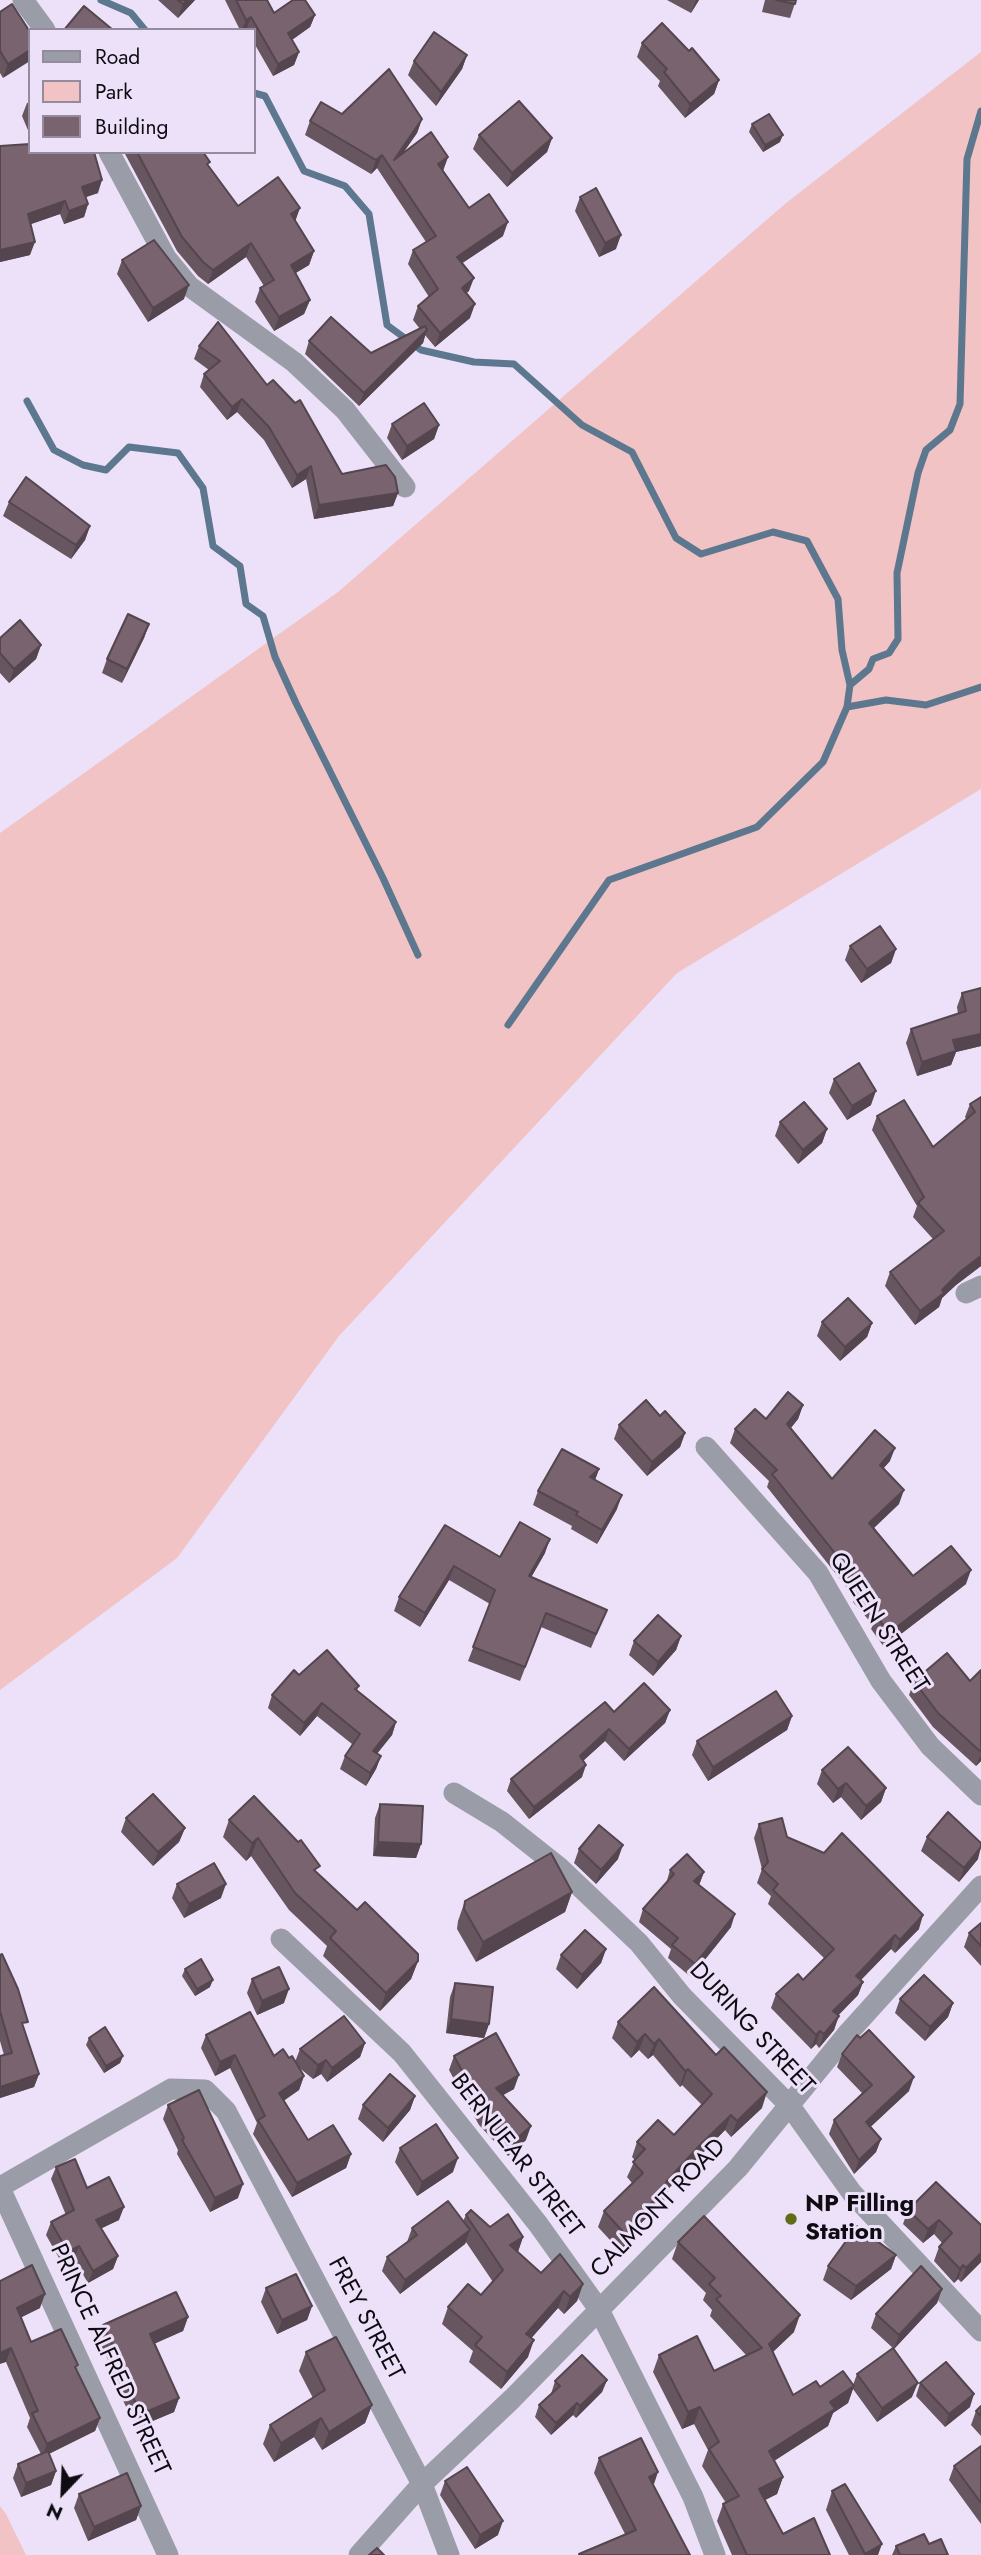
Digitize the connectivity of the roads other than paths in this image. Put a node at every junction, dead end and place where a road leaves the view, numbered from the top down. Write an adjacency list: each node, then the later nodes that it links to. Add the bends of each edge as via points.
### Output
1 (23, 0): 2 (street)
2 (44, 28)
3 (110, 154): 4 (street, via 166,258 189,286 294,362 345,410)
4 (405, 487)
5 (706, 1447): 7 (street, QUEEN STREET, via 818,1573 881,1681 930,1746)
6 (454, 1793): 10 (street, DURING STREET, via 502,1822 560,1868 639,1943 682,1996)
7 (981, 1795)
8 (981, 1886): 10 (street, CALMONT ROAD, via 849,2032)
9 (281, 1939): 12 (street, BERNUEAR STREET, via 402,2053 538,2224)
10 (790, 2106): 12 (street, CALMONT ROAD, via 738,2168); 13 (street, DURING STREET, via 852,2193)
11 (0, 2188): 14 (street, FREY STREET, via 171,2089 205,2090 226,2111); 15 (street, PRINCE ALFRED STREET)
12 (598, 2308): 14 (street, CALMONT ROAD, via 512,2399); 18 (street, BERNUEAR STREET, via 693,2497)
13 (981, 2331)
14 (422, 2484): 16 (street, CALMONT ROAD); 17 (street, FREY STREET)
15 (168, 2555)
16 (359, 2555)
17 (449, 2555)
18 (715, 2555)

